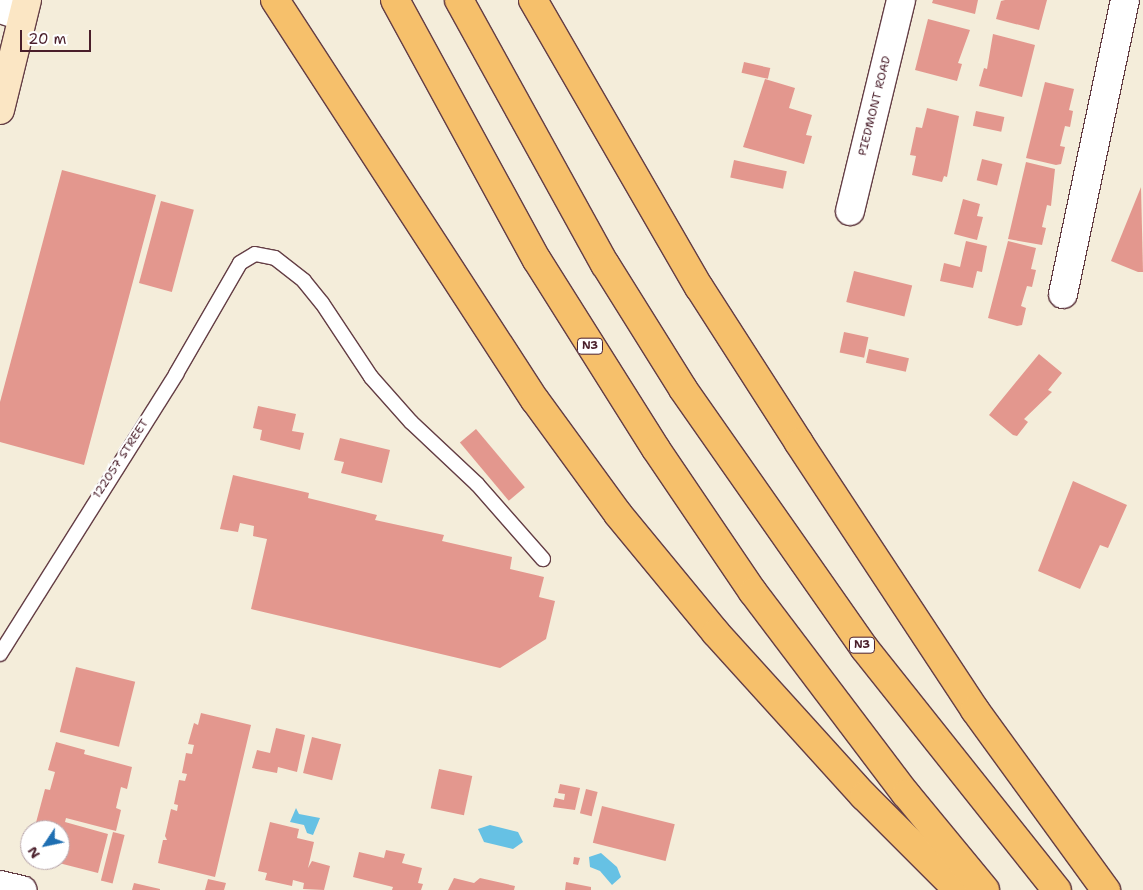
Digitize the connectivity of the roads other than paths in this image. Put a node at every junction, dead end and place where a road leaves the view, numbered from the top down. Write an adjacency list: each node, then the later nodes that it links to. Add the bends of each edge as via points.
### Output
1 (275, 0): 15 (highway, via 535,400 618,514 716,633 864,796)
2 (395, 0): 16 (highway, N3, via 537,260 656,449 759,600 906,794)
3 (459, 0): 17 (highway, N3, via 605,264 683,389 865,649)
4 (533, 0): 18 (highway, via 699,287 799,443 975,710)
5 (901, 0): 9 (street, PIEDMONT ROAD)
6 (1126, 0): 10 (street)
7 (16, 8): 8 (main road)
8 (0, 110)
9 (850, 212)
10 (1063, 294)
11 (543, 559): 12 (lane, 122057 STREET, via 477,484 411,422 371,377 304,281 275,258 255,254 240,263 176,374)
12 (0, 654)
13 (0, 885): 14 (street)
14 (22, 890)
15 (958, 890)
16 (985, 890)
17 (1057, 890)
18 (1106, 890)

